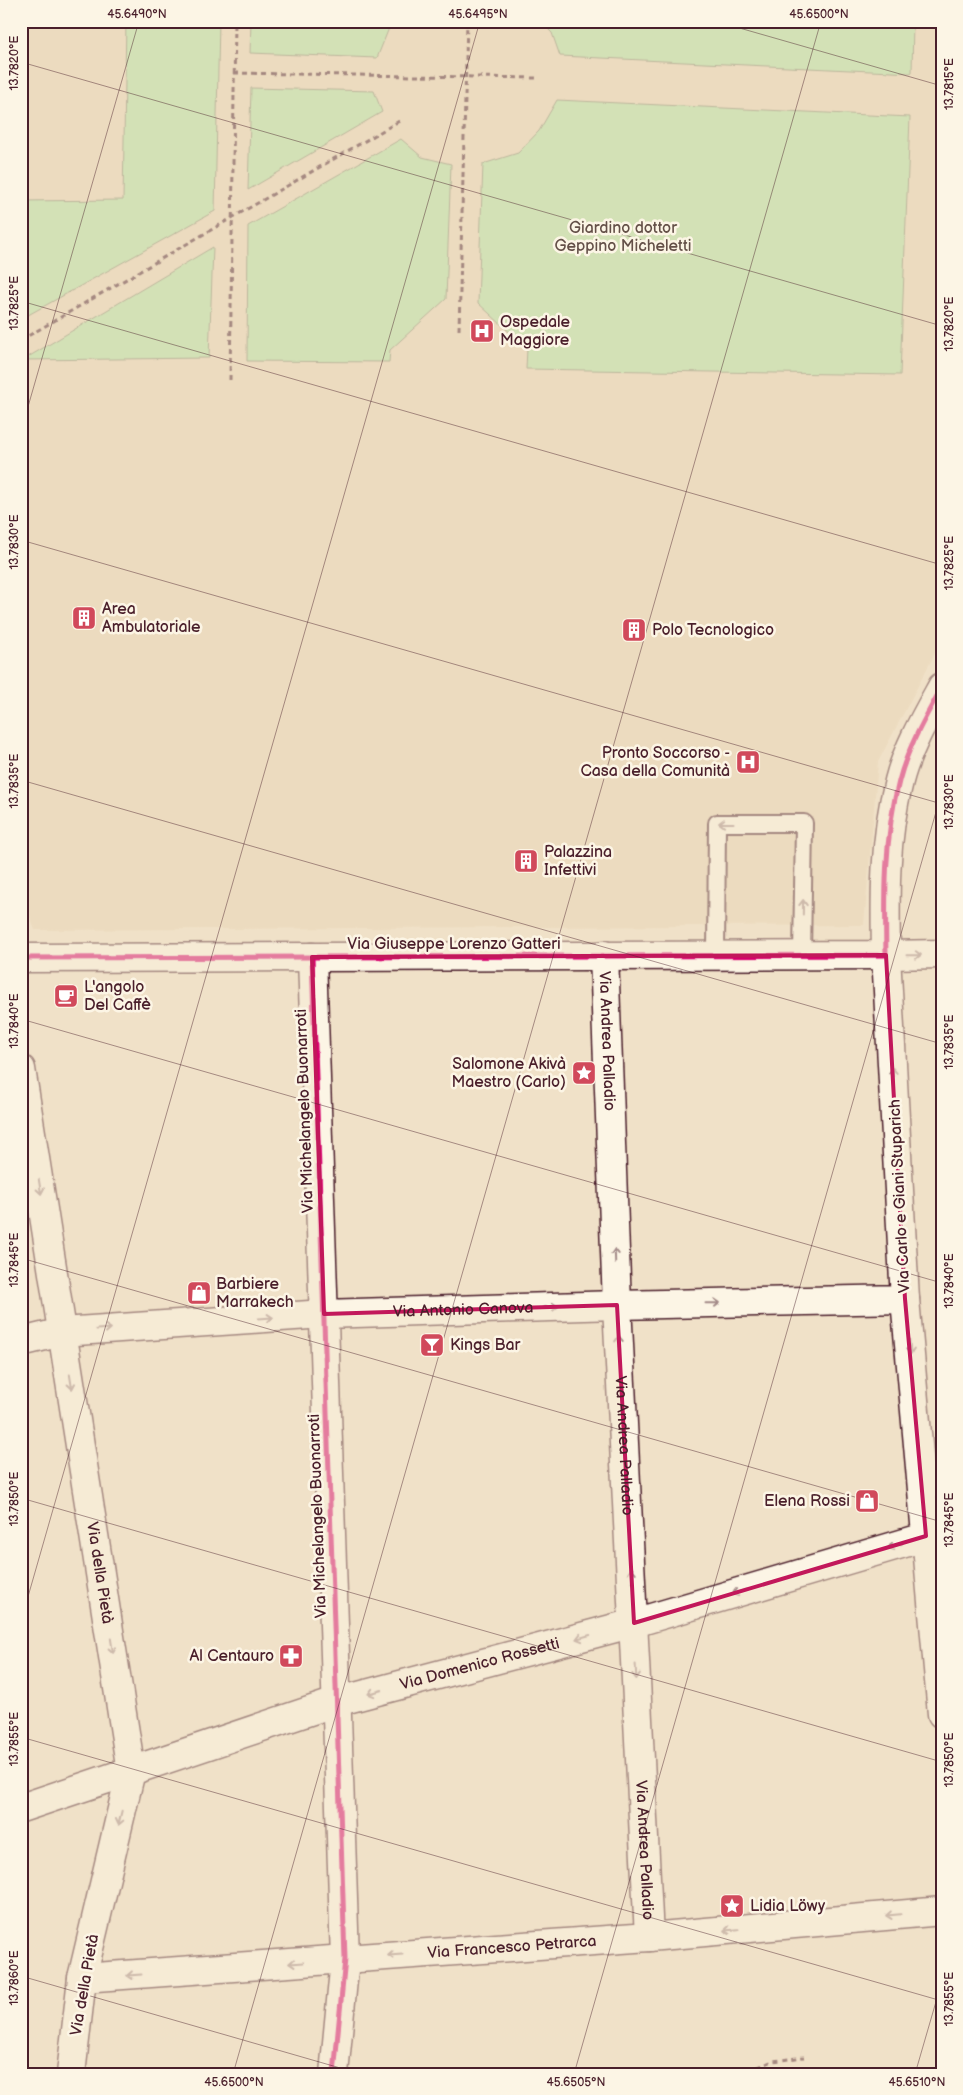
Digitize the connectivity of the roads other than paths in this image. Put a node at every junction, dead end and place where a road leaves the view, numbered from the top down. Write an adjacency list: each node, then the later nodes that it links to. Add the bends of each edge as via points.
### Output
1 (942, 687): 4 (street, Via Carlo e Giani Stuparich, via 922,724 899,780 889,836)
2 (942, 954): 4 (street, Via Giuseppe Lorenzo Gatteri, one-way to 2)
3 (604, 955): 5 (street, Via Giuseppe Lorenzo Gatteri); 7 (street, Via Giuseppe Lorenzo Gatteri); 11 (street, Via Andrea Palladio, one-way to 3)
4 (886, 955): 6 (street, Via Giuseppe Lorenzo Gatteri); 10 (street, Via Carlo e Giani Stuparich, one-way to 4)
5 (716, 956): 6 (street, Via Giuseppe Lorenzo Gatteri); 6 (lane, one-way to 5, via 804,823 717,823)
6 (802, 956)
7 (312, 957): 8 (street, Via Giuseppe Lorenzo Gatteri); 12 (street, Via Michelangelo Buonarroti)
8 (21, 958)
9 (21, 1069): 13 (street, Via della Pietà, one-way to 13)
10 (905, 1299): 11 (street, Via Antonio Canova, one-way to 10); 15 (street, Via Carlo e Giani Stuparich, one-way to 15)
11 (617, 1305): 12 (street, Via Antonio Canova, one-way to 11); 16 (street, Via Andrea Palladio, one-way to 11)
12 (324, 1314): 13 (street, Via Antonio Canova, one-way to 12); 17 (street, Via Michelangelo Buonarroti)
13 (62, 1332): 14 (street, Via Antonio Canova); 19 (street, Via della Pietà, one-way to 19)
14 (21, 1342)
15 (934, 1534): 16 (street, Via Domenico Rossetti, one-way to 16); 18 (street, Via Carlo e Giani Stuparich)
16 (634, 1624): 17 (street, Via Domenico Rossetti, one-way to 17); 22 (street, Via Andrea Palladio, one-way to 22)
17 (336, 1702): 19 (street, Via Domenico Rossetti); 23 (street, Via Michelangelo Buonarroti)
18 (942, 1714)
19 (131, 1771): 20 (street, Via Domenico Rossetti); 24 (street, Via della Pietà, one-way to 24)
20 (21, 1808)
21 (942, 1911): 22 (street, Via Francesco Petrarca, one-way to 22)
22 (648, 1937): 23 (street, Via Francesco Petrarca, one-way to 23)
23 (345, 1959): 24 (street, Via Francesco Petrarca, one-way to 24); 26 (street, Via Michelangelo Buonarroti)
24 (82, 1978): 25 (street, Via della Pietà)
25 (71, 2074)
26 (334, 2074)

